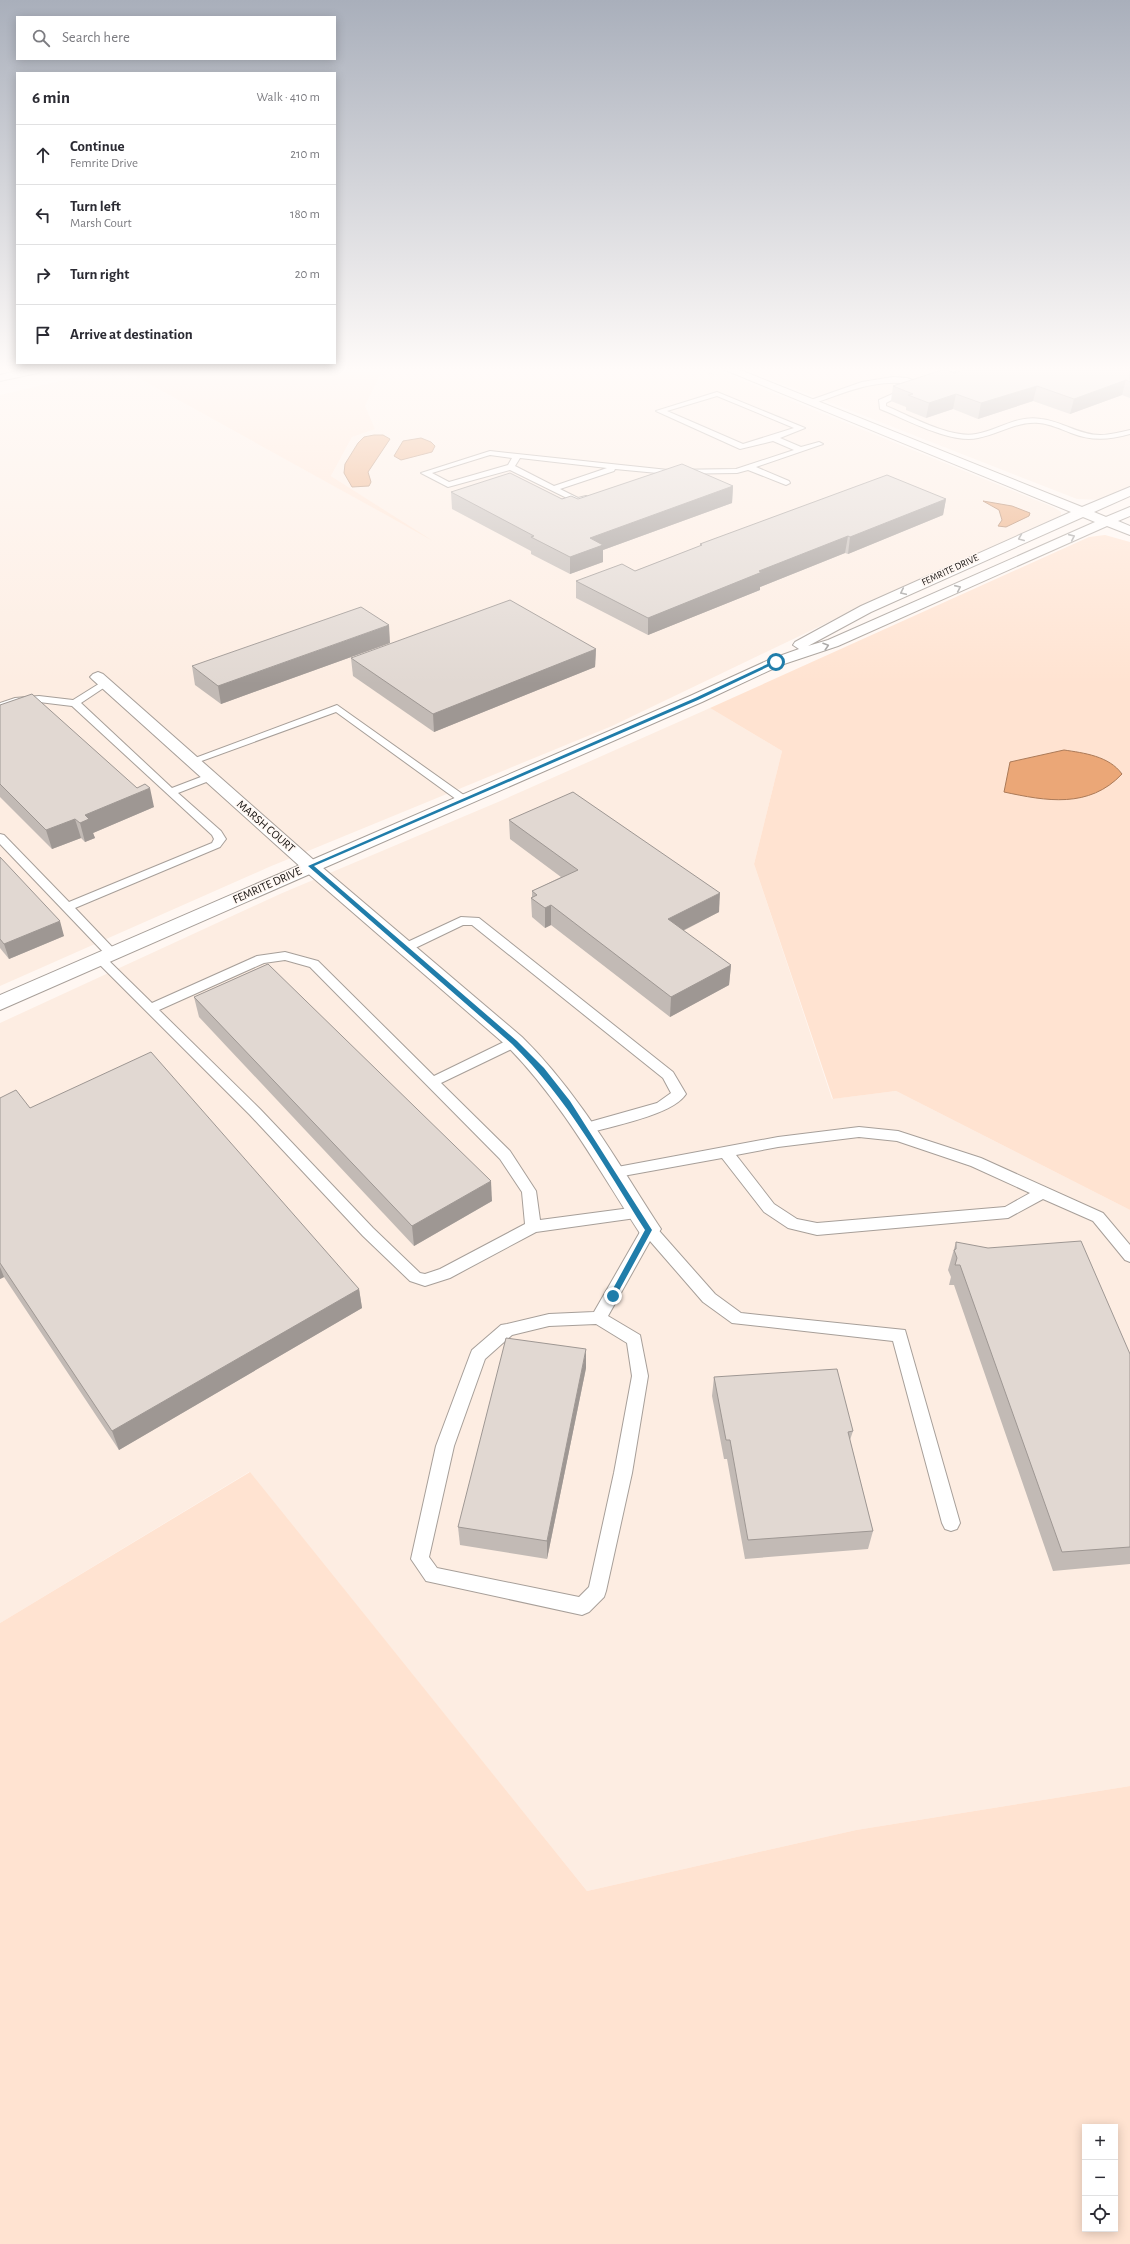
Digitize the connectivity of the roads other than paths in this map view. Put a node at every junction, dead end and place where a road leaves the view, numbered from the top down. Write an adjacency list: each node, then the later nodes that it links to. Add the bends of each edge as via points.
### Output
1 (428, 475): 2 (lane, via 448,485)
2 (486, 475)
3 (524, 475): 10 (lane)
4 (593, 475): 10 (lane)
5 (659, 475): 8 (lane)
6 (766, 475): 9 (lane)
7 (990, 475): 14 (main road)
8 (645, 479)
9 (786, 483)
10 (552, 489): 12 (lane, via 577,501)
11 (1130, 491): 14 (main road, FEMRITE DRIVE)
12 (592, 496)
13 (1130, 511): 15 (main road, FEMRITE DRIVE)
14 (1083, 512): 15 (main road); 17 (main road, FEMRITE DRIVE, one-way to 17, via 972,560 860,613 815,635)
15 (1107, 522): 16 (main road); 17 (main road, FEMRITE DRIVE, one-way to 15, via 833,644)
16 (1130, 531)
17 (776, 662): 24 (main road, FEMRITE DRIVE)
18 (101, 680): 19 (lane); 21 (main road, MARSH COURT)
19 (75, 703): 20 (lane, via 39,699 15,701); 23 (lane)
20 (0, 707)
21 (192, 761): 22 (main road, MARSH COURT); 24 (lane, via 336,708)
22 (210, 777): 23 (lane); 26 (main road, MARSH COURT)
23 (170, 792): 27 (lane, via 217,833 220,839 216,845)
24 (464, 800): 26 (main road, FEMRITE DRIVE)
25 (0, 837): 27 (lane)
26 (310, 866): 28 (main road, MARSH COURT); 29 (main road, FEMRITE DRIVE)
27 (67, 907): 29 (lane)
28 (405, 948): 32 (main road, MARSH COURT); 34 (lane, via 461,921 475,921 668,1075 679,1094 662,1107)
29 (106, 957): 30 (main road, FEMRITE DRIVE); 31 (lane)
30 (0, 1004)
31 (151, 1009): 33 (lane, via 261,959 285,956 314,964); 39 (lane, via 415,1277 425,1280 445,1274)
32 (515, 1042): 33 (lane); 34 (main road, MARSH COURT, via 542,1069)
33 (432, 1082): 39 (lane, via 505,1155 529,1191)
34 (584, 1129): 36 (main road, MARSH COURT)
35 (726, 1152): 36 (lane); 37 (lane, via 778,1142 859,1132 898,1136 976,1162); 37 (lane, via 769,1208 793,1224 817,1230 1008,1212)
36 (612, 1173): 38 (main road, MARSH COURT)
37 (1043, 1192): 41 (lane, via 1098,1217)
38 (638, 1213): 39 (lane); 40 (main road, MARSH COURT)
39 (533, 1228)
40 (649, 1230): 42 (lane); 43 (lane, via 709,1298 738,1319 899,1335)
41 (1130, 1256)
42 (599, 1318): 42 (lane, via 549,1320 507,1330 478,1355 445,1446 420,1559 432,1575 582,1606 597,1591 623,1472 640,1376 634,1340)
43 (951, 1523)

